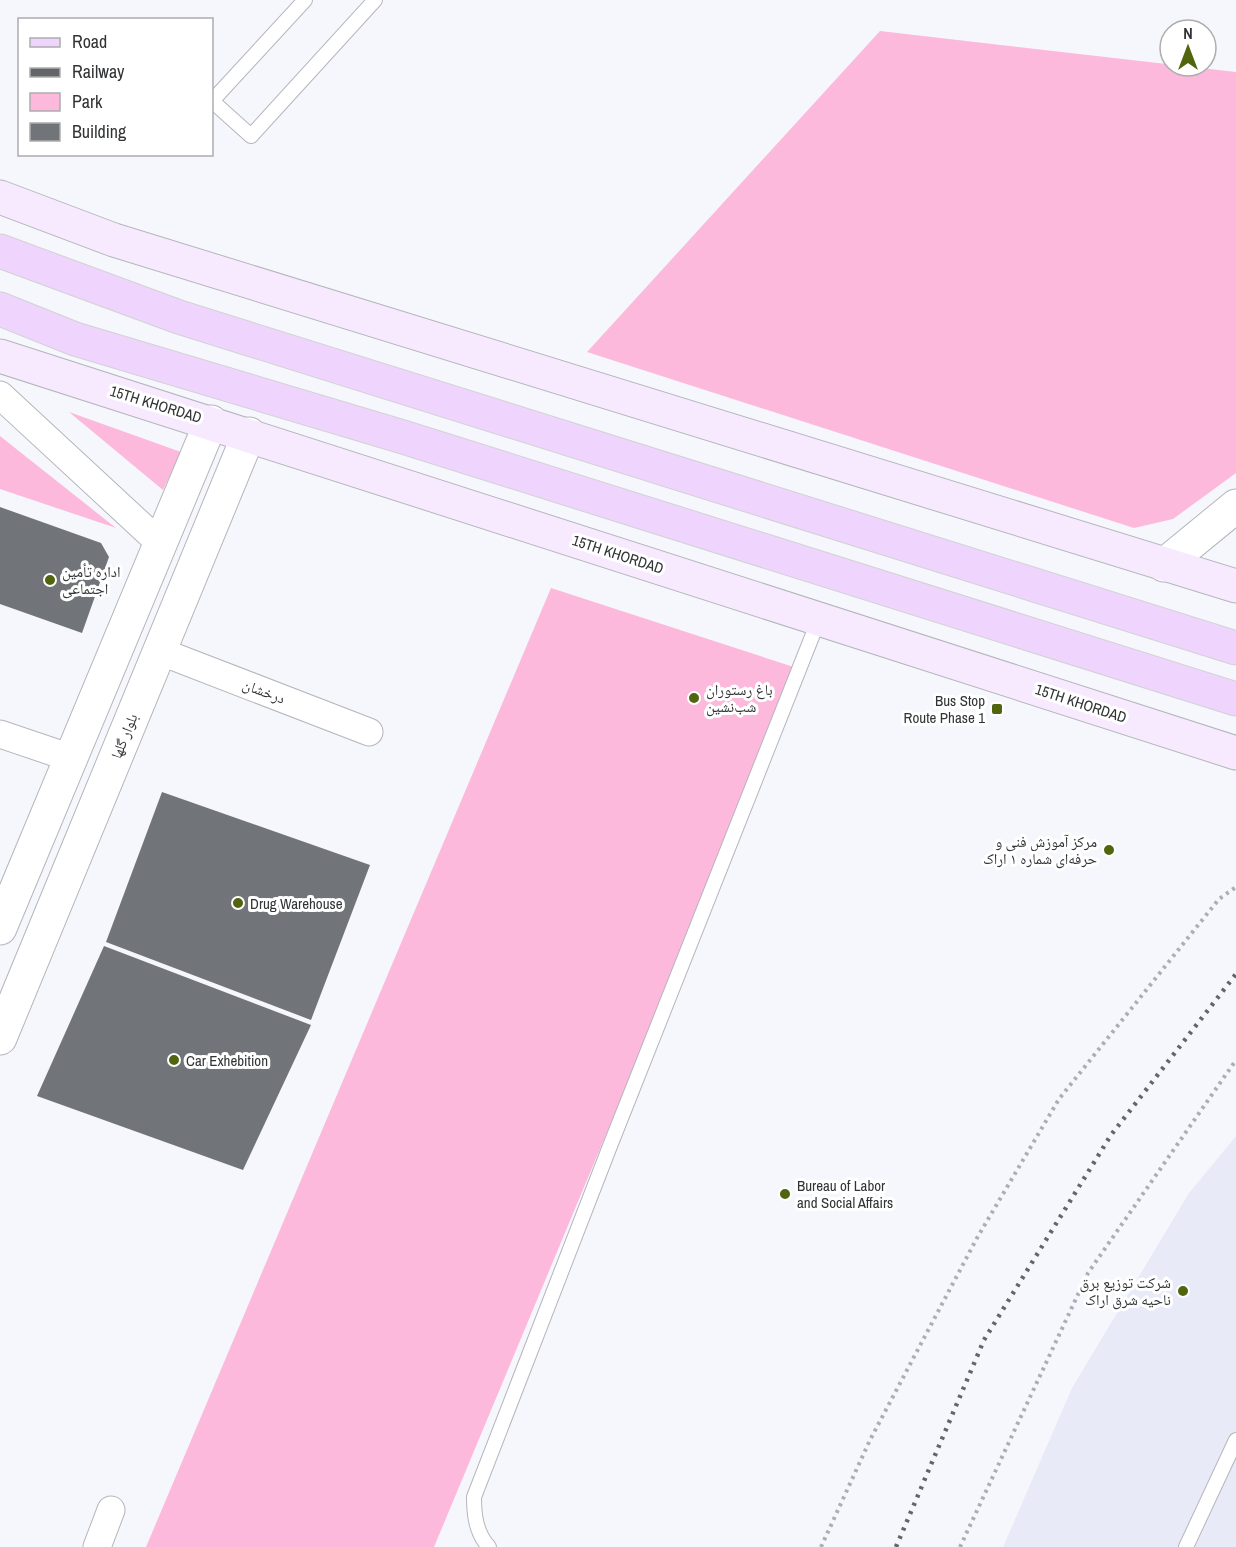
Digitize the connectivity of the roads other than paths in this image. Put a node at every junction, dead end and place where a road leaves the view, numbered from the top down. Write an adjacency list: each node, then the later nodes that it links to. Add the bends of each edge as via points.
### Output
1 (305, 0): 3 (lane)
2 (375, 0): 4 (lane, via 251,136)
3 (213, 100)
4 (213, 102)
5 (0, 197): 14 (main road, via 114,240)
6 (0, 251): 17 (main road, via 179,317)
7 (0, 309): 19 (main road, via 75,339 402,437)
8 (0, 356): 10 (main road, 15TH KHORDAD)
9 (5, 402): 13 (street)
10 (211, 422): 11 (main road, 15TH KHORDAD); 13 (street)
11 (249, 434): 16 (main road, 15TH KHORDAD); 18 (street, بلوار گلها)
12 (1236, 506): 14 (street)
13 (161, 544): 23 (street)
14 (1164, 565): 15 (main road)
15 (1236, 586)
16 (819, 619): 22 (main road, 15TH KHORDAD); 30 (lane, via 474,1497 474,1516)
17 (1236, 648)
18 (159, 651): 20 (street, درخشان); 25 (street, بلوار گلها)
19 (1236, 699)
20 (369, 732)
21 (0, 734): 23 (street)
22 (1236, 753)
23 (71, 758): 24 (street)
24 (0, 928)
25 (7, 1001): 26 (street, بلوار گلها)
26 (0, 1038)
27 (1236, 1440): 31 (lane)
28 (111, 1510): 29 (street)
29 (97, 1547)
30 (489, 1547)
31 (1186, 1547)

